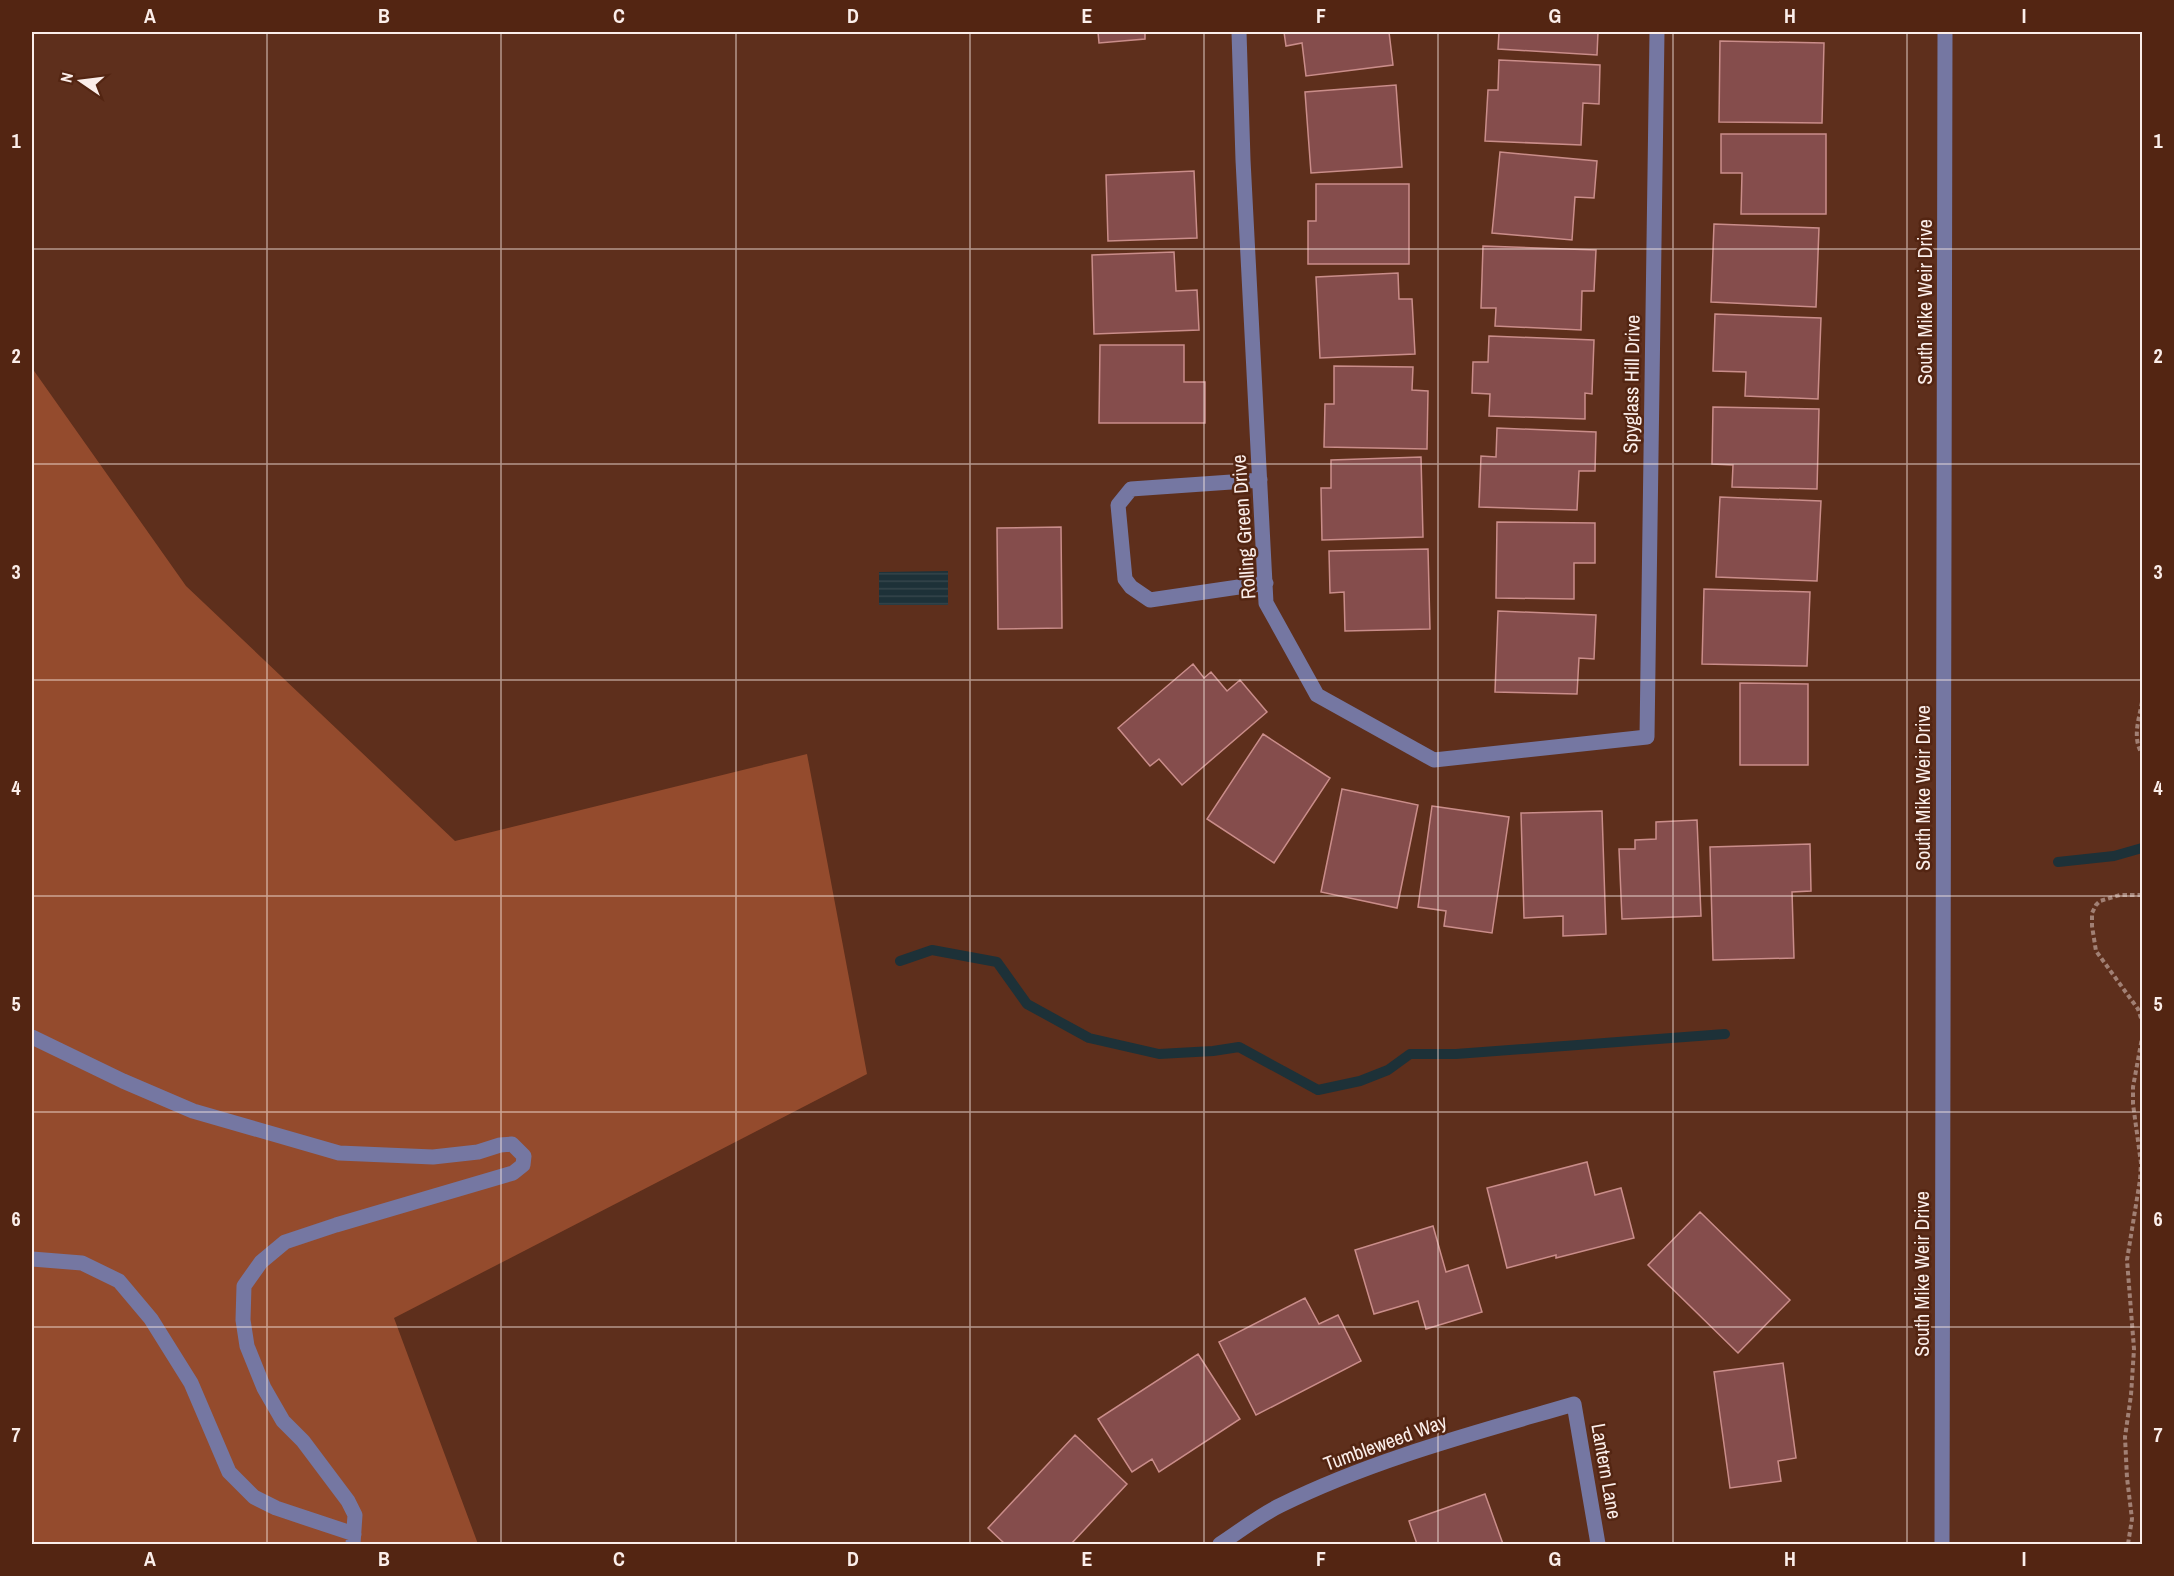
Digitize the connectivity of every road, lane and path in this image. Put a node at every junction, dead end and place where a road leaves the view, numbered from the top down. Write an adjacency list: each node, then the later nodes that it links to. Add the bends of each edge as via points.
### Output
1 (1239, 32): 4 (street, Rolling Green Drive)
2 (1657, 32): 7 (street, Spyglass Hill Drive)
3 (1945, 32): 18 (street, South Mike Weir Drive)
4 (1260, 480): 5 (street, Rolling Green Drive); 5 (street, via 1131,489 1118,505 1125,579 1150,600)
5 (1266, 583): 7 (street, Rolling Green Drive, via 1266,603 1317,695 1434,760)
6 (2142, 702): 8 (path, via 2137,741)
7 (1647, 737)
8 (2142, 754)
9 (2142, 895): 10 (path, via 2120,895 2100,901 2092,913 2092,926 2096,951)
10 (2142, 1021)
11 (32, 1037): 15 (street, via 193,1111 339,1153 433,1157 512,1144 524,1156 523,1165 513,1173 285,1242 261,1262 244,1286 247,1346 264,1388 283,1420 348,1501 355,1515)
12 (2142, 1038): 19 (path, via 2133,1087 2140,1180 2127,1260 2134,1349 2125,1437 2132,1519)
13 (32, 1259): 15 (street, via 82,1263 119,1281 151,1319 191,1383 229,1472 254,1497)
14 (1574, 1404): 16 (street, Tumbleweed Way, via 1418,1450 1350,1475 1280,1506); 17 (street, Lantern Lane)
15 (353, 1539)
16 (1220, 1545)
17 (1598, 1545)
18 (1942, 1545)
19 (2128, 1545)

